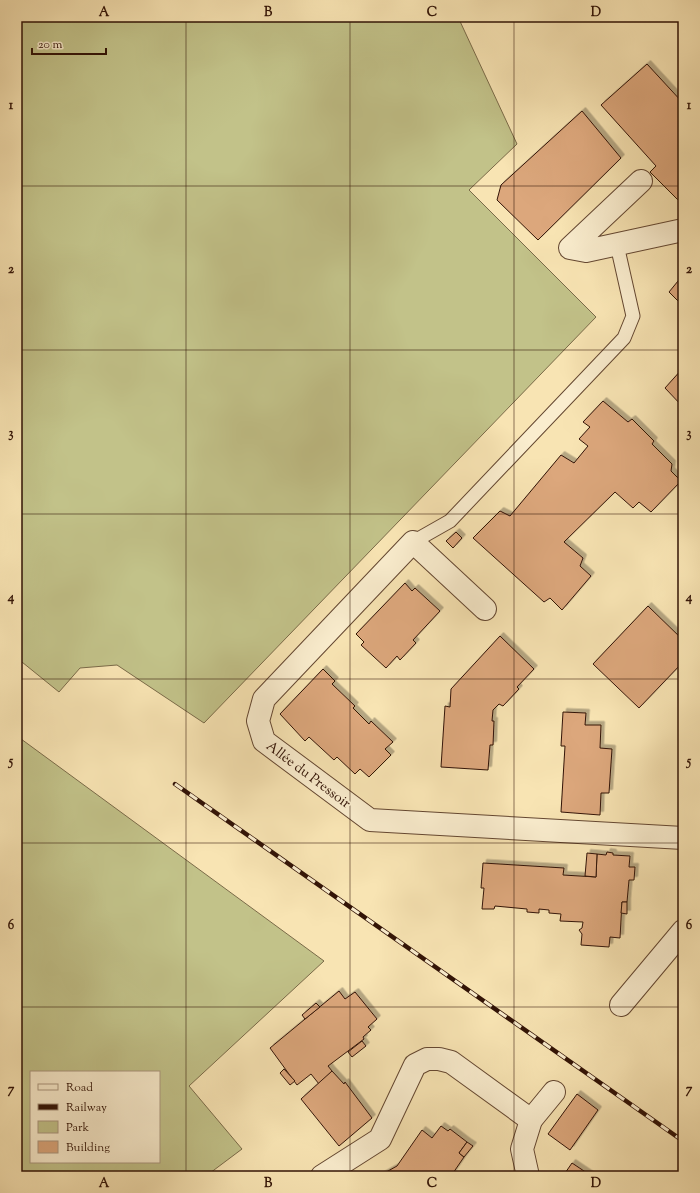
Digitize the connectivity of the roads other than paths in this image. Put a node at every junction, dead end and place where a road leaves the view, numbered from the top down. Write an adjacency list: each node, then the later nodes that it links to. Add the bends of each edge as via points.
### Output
1 (641, 180): 3 (street, via 570,248 586,251)
2 (683, 230): 3 (street)
3 (617, 245): 4 (lane, via 633,316 624,338 450,521)
4 (413, 542): 5 (street); 6 (street, Allée du Pressoir, via 264,699 258,721 264,741 370,820)
5 (485, 608)
6 (683, 838)
7 (683, 931): 8 (street)
8 (621, 1005)
9 (554, 1092): 10 (street)
10 (531, 1120): 11 (street, via 451,1062 427,1059 415,1065 380,1139); 12 (street, via 522,1149)
11 (322, 1176)
12 (528, 1176)

